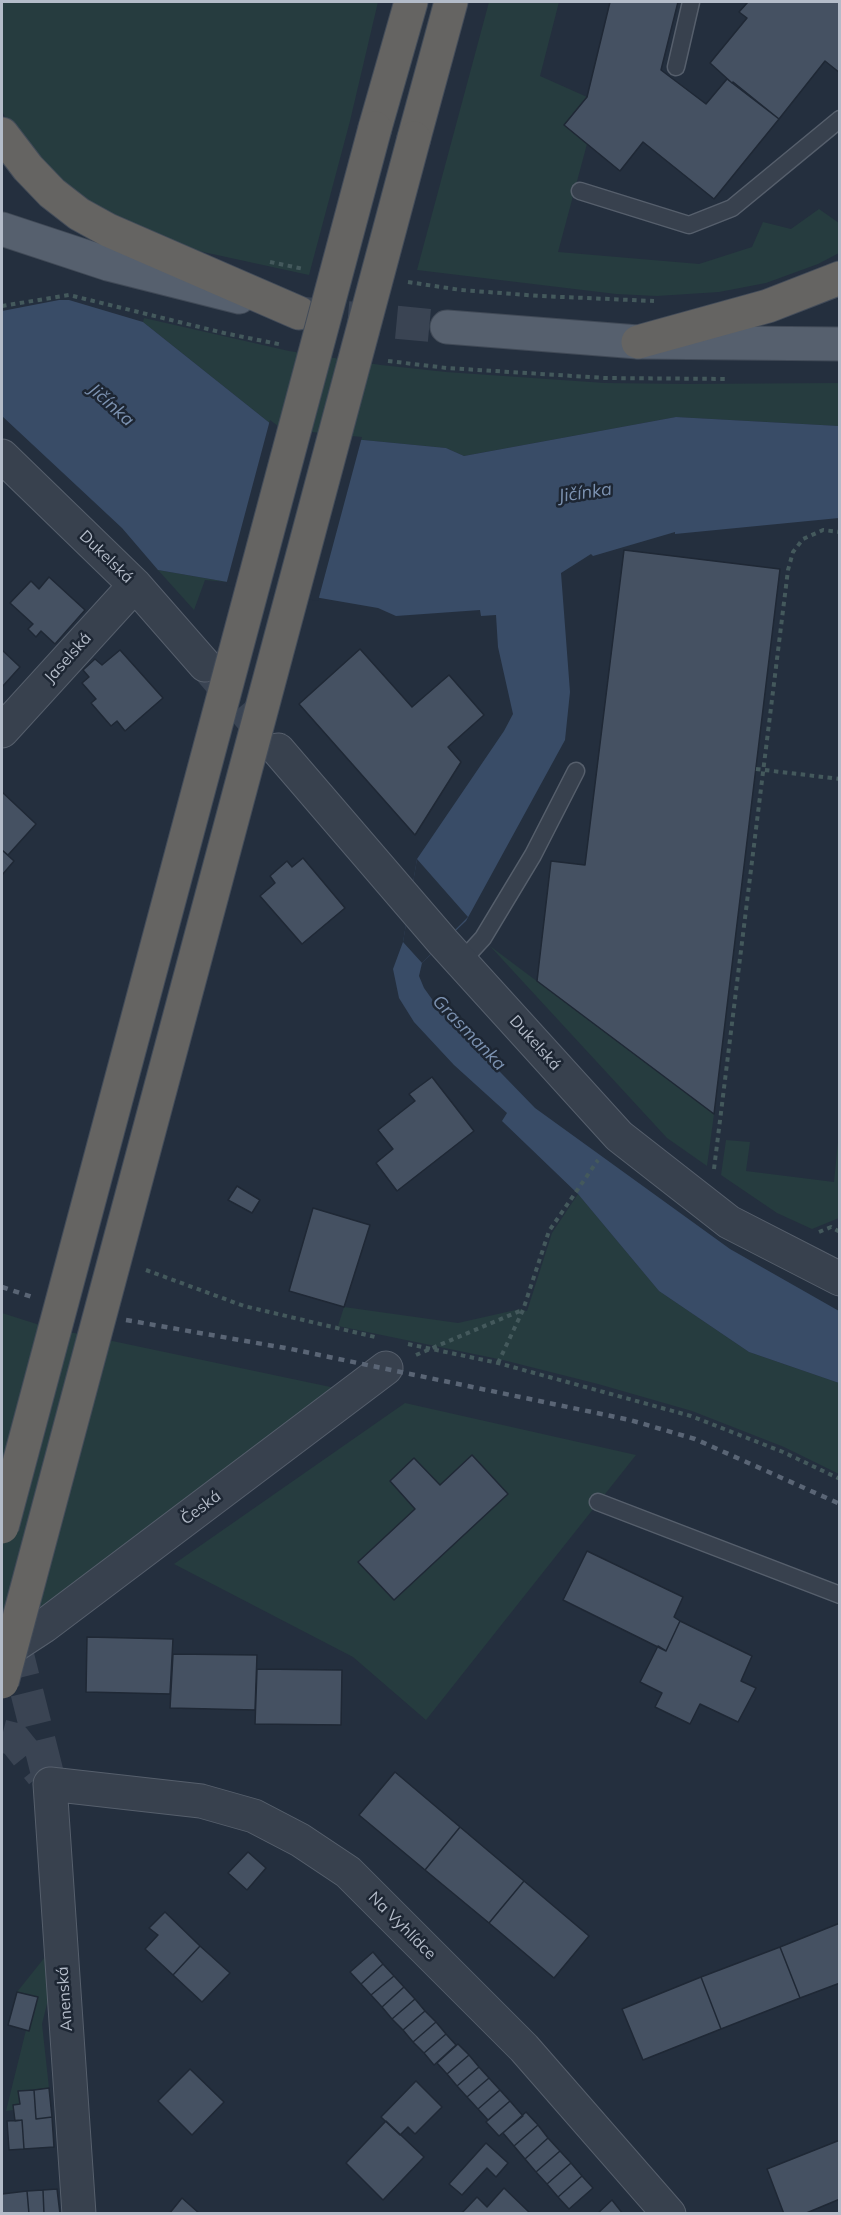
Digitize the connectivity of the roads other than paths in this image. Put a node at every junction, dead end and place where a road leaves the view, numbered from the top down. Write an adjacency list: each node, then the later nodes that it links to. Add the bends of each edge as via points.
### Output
1 (411, 2): 24 (highway, bridge)
2 (451, 2): 27 (highway, bridge)
3 (691, 2): 4 (lane)
4 (676, 67)
5 (840, 119): 7 (lane, via 732,208 688,225)
6 (2, 134): 10 (highway, via 52,193 79,214)
7 (580, 191)
8 (2, 230): 10 (main road, via 108,264)
9 (840, 278): 12 (highway, via 768,306)
10 (299, 313)
11 (447, 327): 12 (main road)
12 (638, 342): 13 (main road)
13 (840, 344)
14 (2, 456): 15 (street, Dukelská)
15 (135, 585): 16 (street, Dukelská); 17 (street, Jaselská)
16 (205, 665)
17 (2, 731)
18 (278, 750): 20 (street, Dukelská)
19 (576, 771): 20 (lane, via 533,855 483,938)
20 (452, 952): 21 (street, Dukelská, via 619,1136 729,1222)
21 (840, 1279)
22 (385, 1354): 26 (street, Česká)
23 (598, 1503): 25 (lane)
24 (2, 1527)
25 (840, 1595)
26 (15, 1645)
27 (2, 1683)
28 (50, 1784): 29 (street, Anenská); 30 (street, Na Vyhlídce, via 201,1800 254,1816 348,1872 524,2048)
29 (79, 2214)
30 (669, 2214)

